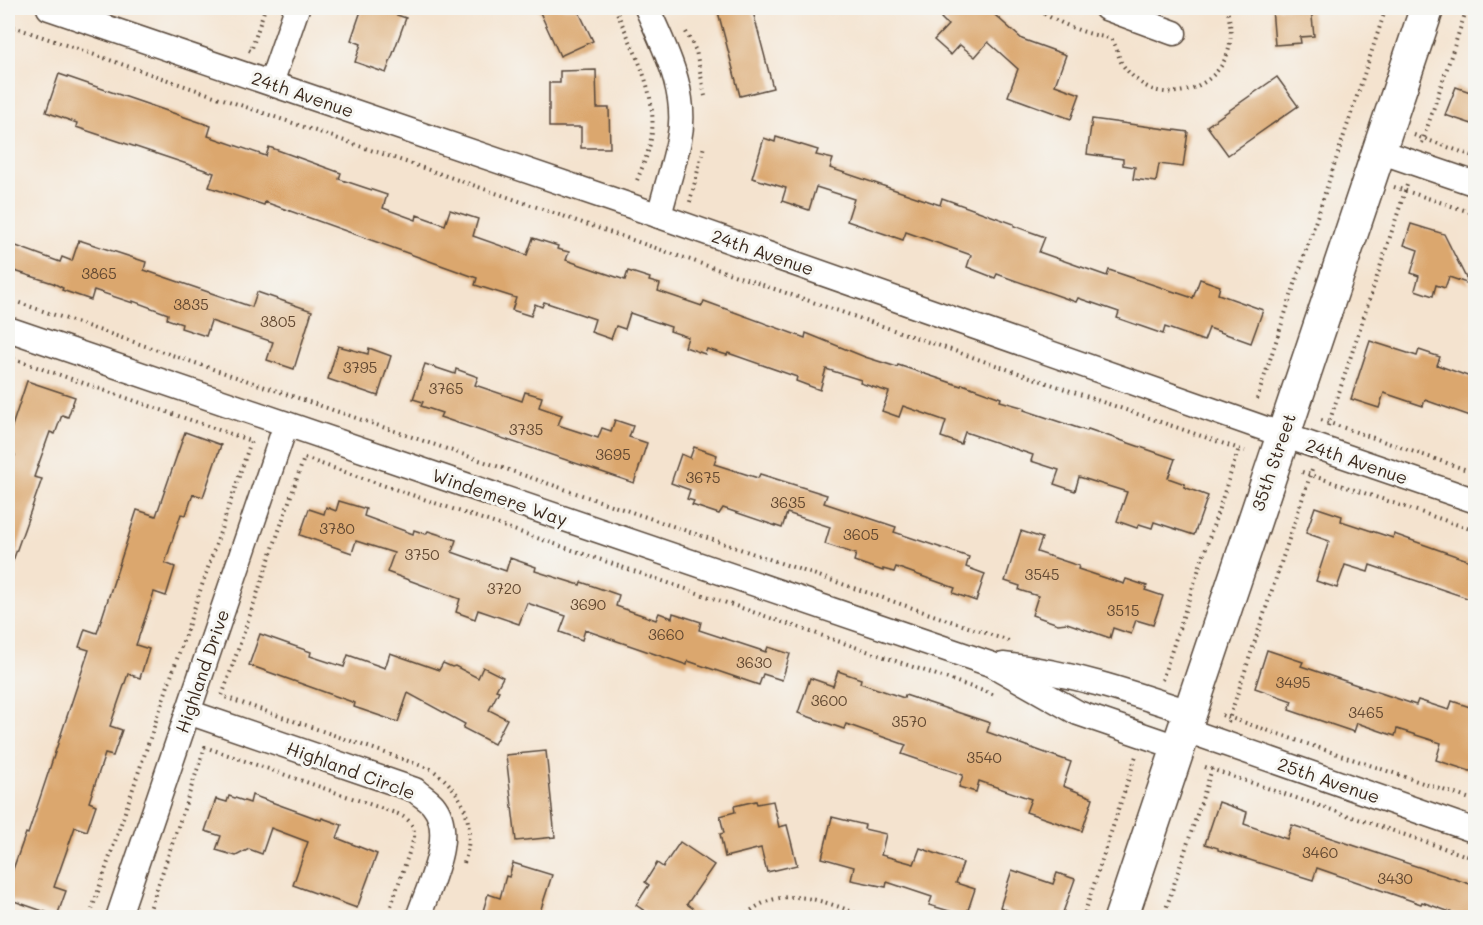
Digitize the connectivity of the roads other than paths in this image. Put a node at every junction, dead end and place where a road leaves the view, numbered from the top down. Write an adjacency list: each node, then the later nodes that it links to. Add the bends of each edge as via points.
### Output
1 (49, 8): 7 (street, 24th Avenue)
2 (297, 8): 7 (street)
3 (647, 8): 10 (street, via 674,69 681,106 680,138)
4 (1106, 8): 6 (street)
5 (1427, 8): 8 (street, 35th Street)
6 (1174, 33)
7 (271, 83): 10 (street, 24th Avenue)
8 (1379, 152): 9 (street); 13 (street, 35th Street)
9 (1476, 184)
10 (659, 216): 13 (street, 24th Avenue)
11 (8, 329): 12 (street, Windemere Way)
12 (286, 424): 15 (street, Windemere Way); 16 (street, Highland Drive)
13 (1282, 435): 14 (street, 24th Avenue); 17 (street, 35th Street)
14 (1476, 501)
15 (993, 664): 17 (street, Windemere Way, via 1090,680); 17 (street, Windemere Way, via 1078,713)
16 (188, 712): 19 (street, Highland Drive); 20 (street, Highland Circle, via 415,790 433,805 443,825 442,848)
17 (1183, 729): 18 (street, 25th Avenue); 21 (street, 35th Street)
18 (1476, 831)
19 (118, 918)
20 (418, 918)
21 (1121, 918)

